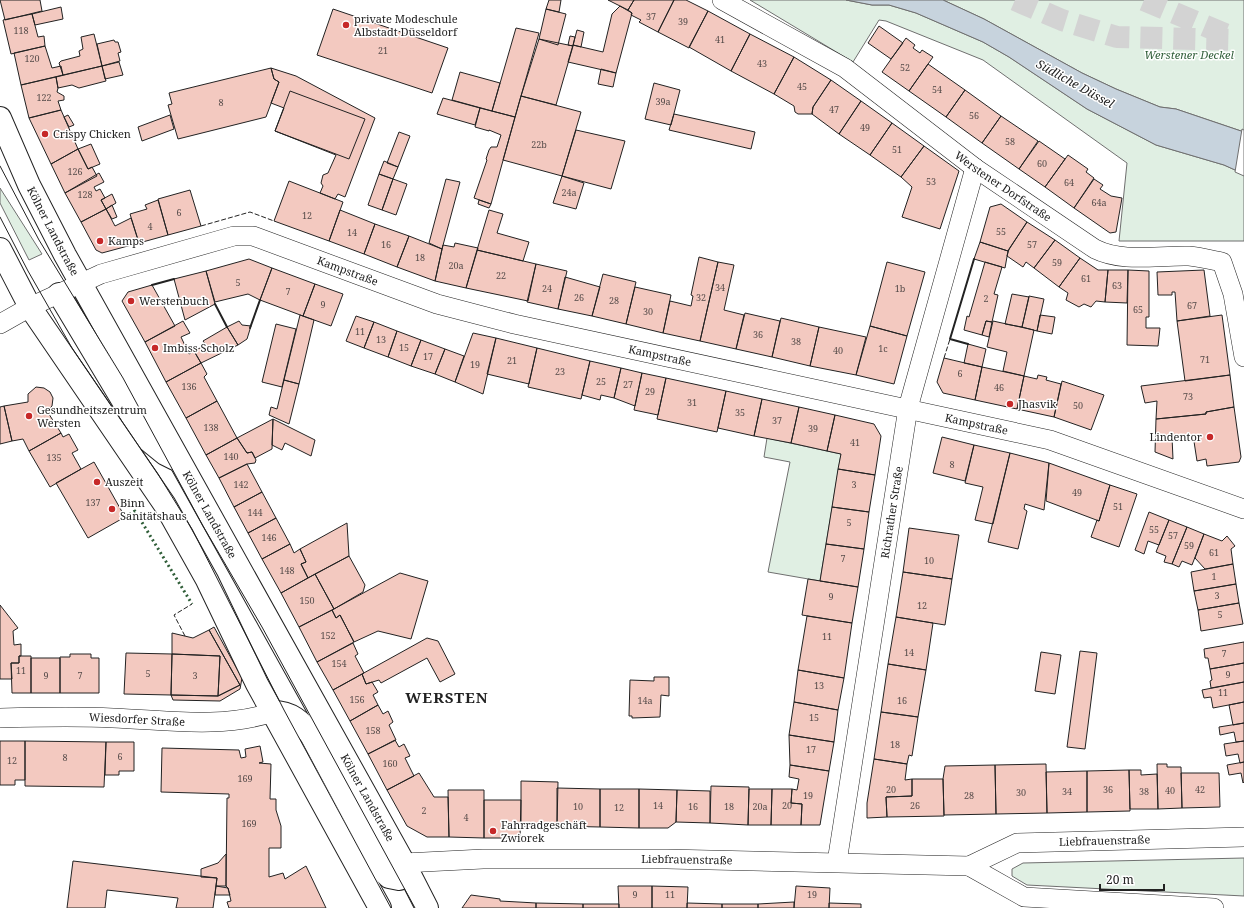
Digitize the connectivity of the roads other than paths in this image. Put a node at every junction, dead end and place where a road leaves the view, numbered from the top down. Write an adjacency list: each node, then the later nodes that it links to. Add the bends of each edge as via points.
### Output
1 (722, 0): 3 (street, Werstener Dorfstraße, via 845,68)
2 (0, 118): 5 (main road, Kölner Landstraße, via 29,186)
3 (975, 168): 9 (street, Werstener Dorfstraße, via 1106,254 1133,257 1190,256 1222,262 1233,294); 10 (street, Richrather Straße)
4 (0, 249): 7 (main road)
5 (81, 283): 6 (street, Kampstraße); 10 (street, Kampstraße, via 101,274 234,236 253,236 448,308); 11 (main road, Kölner Landstraße)
6 (59, 294): 7 (street, Kampstraße); 11 (main road, via 149,441 165,454)
7 (30, 307): 8 (street, Kampstraße); 13 (main road, via 165,505 207,580)
8 (0, 324)
9 (1244, 357)
10 (908, 408): 12 (street, Kampstraße, via 1050,440); 16 (street, Richrather Straße)
11 (178, 460): 17 (main road, Kölner Landstraße)
12 (1244, 509)
13 (272, 712): 14 (street, Wiesdorfer Straße, via 244,720 200,721 99,717); 17 (main road, via 295,717 311,734 384,873 399,879 405,873); 19 (main road)
14 (0, 718)
15 (1244, 837): 18 (street, Liebfrauenstraße, via 1017,843)
16 (837, 862): 17 (street, Liebfrauenstraße, via 483,859); 18 (street, Liebfrauenstraße)
17 (404, 863): 20 (main road, Kölner Landstraße)
18 (970, 866): 21 (street, Liebfrauenstraße, via 1024,897)
19 (380, 908)
20 (427, 908)
21 (1214, 908)

